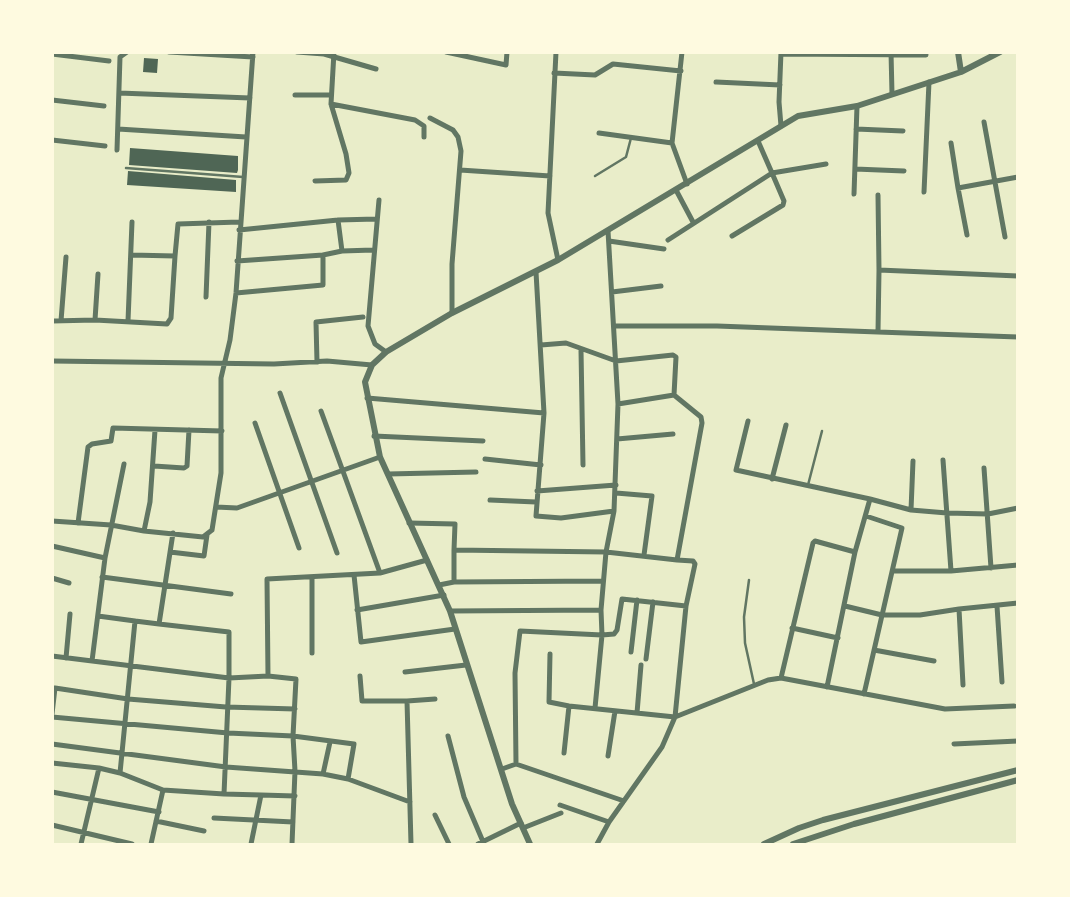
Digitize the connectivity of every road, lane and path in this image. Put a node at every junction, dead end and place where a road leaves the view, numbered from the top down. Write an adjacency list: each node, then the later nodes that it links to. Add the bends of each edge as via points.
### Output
1 (127, 52): 25 (street, via 120,57)
2 (169, 52): 10 (street)
3 (297, 52): 13 (street)
4 (446, 52): 5 (street, via 506,65)
5 (508, 52)
6 (556, 52): 21 (street)
7 (682, 52): 19 (street)
8 (958, 52): 20 (street)
9 (1000, 52): 20 (street)
10 (176, 53): 15 (street)
11 (781, 53): 14 (street); 24 (street)
12 (52, 54): 17 (street)
13 (334, 54): 18 (street); 28 (street)
14 (891, 54): 16 (street); 26 (street)
15 (253, 55): 29 (street)
16 (926, 55)
17 (109, 62)
18 (376, 69)
19 (681, 71): 21 (street, via 613,64 595,75); 46 (street)
20 (961, 72): 23 (street)
21 (554, 73): 56 (street)
22 (716, 82): 24 (street)
23 (929, 82): 26 (street); 65 (street)
24 (780, 85): 36 (street)
25 (119, 93): 29 (street); 37 (street)
26 (892, 94): 33 (street)
27 (295, 95): 28 (street)
28 (330, 95): 31 (street)
29 (250, 98): 41 (street)
30 (52, 100): 32 (street)
31 (331, 104): 42 (street, via 415,120 424,126); 61 (street, via 349,173 346,180)
32 (104, 106)
33 (857, 106): 36 (street, via 798,116); 38 (street)
34 (430, 118): 53 (street, via 453,130 458,138)
35 (984, 122): 60 (street)
36 (781, 126): 45 (street)
37 (118, 129): 41 (street); 49 (street)
38 (856, 129): 39 (street); 52 (street)
39 (903, 131)
40 (599, 133): 43 (street)
41 (246, 137): 58 (street)
42 (424, 137)
43 (631, 137): 46 (street); 57 (lane, via 626,157)
44 (52, 140): 48 (street)
45 (758, 140): 55 (street); 62 (street)
46 (672, 143): 62 (street)
47 (950, 143): 63 (street)
48 (105, 146)
49 (117, 150)
50 (826, 164): 55 (street)
51 (126, 168): 58 (lane)
52 (855, 169): 54 (street); 66 (street)
53 (460, 170): 56 (street); 99 (street, via 452,264)
54 (904, 171)
55 (772, 173): 74 (street); 78 (street, via 783,205)
56 (550, 176): 89 (street, via 548,213)
57 (595, 176)
58 (243, 177): 73 (street)
59 (1018, 177): 60 (street)
60 (995, 180): 63 (street); 79 (street)
61 (315, 181)
62 (687, 184): 64 (street)
63 (958, 188): 77 (street)
64 (676, 190): 74 (street); 76 (street)
65 (924, 192)
66 (854, 194)
67 (878, 195): 91 (street)
68 (379, 200): 69 (street)
69 (376, 219): 70 (street); 83 (street)
70 (338, 220): 75 (street); 84 (street)
71 (132, 222): 85 (street)
72 (209, 222): 73 (street); 87 (street, via 178,224); 98 (street)
73 (239, 222): 75 (street)
74 (694, 222): 80 (street)
75 (239, 230): 90 (street)
76 (608, 231): 81 (street); 89 (street)
77 (967, 235)
78 (732, 236)
79 (1005, 237)
80 (668, 240)
81 (609, 241): 82 (street); 96 (street)
82 (664, 249)
83 (373, 250): 84 (street); 110 (street, via 368,326 375,344)
84 (342, 251): 86 (street)
85 (130, 255): 87 (street); 104 (street)
86 (323, 255): 90 (street); 97 (street, via 323,285)
87 (175, 256): 104 (street, via 170,322)
88 (66, 257): 101 (street)
89 (558, 260): 92 (street)
90 (237, 261): 97 (street)
91 (879, 270): 94 (street); 106 (street)
92 (536, 272): 99 (street); 108 (street)
93 (98, 274): 102 (street)
94 (1018, 276)
95 (661, 286): 96 (street)
96 (612, 292): 105 (street)
97 (236, 293): 113 (street)
98 (206, 297)
99 (452, 314): 110 (street)
100 (363, 317): 114 (street, via 316,322)
101 (61, 320): 102 (street); 103 (street)
102 (95, 320): 104 (street)
103 (52, 321)
104 (128, 322)
105 (614, 326): 106 (street); 112 (street)
106 (878, 332): 107 (street)
107 (1018, 337)
108 (541, 345): 109 (street, via 566,343); 121 (street)
109 (581, 350): 112 (street); 138 (street)
110 (386, 352): 115 (street)
111 (52, 360): 113 (street)
112 (616, 361): 117 (street, via 673,355 677,360); 119 (street)
113 (225, 362): 114 (street); 128 (street, via 221,378)
114 (317, 362): 115 (street)
115 (372, 365): 118 (street, via 365,382)
116 (280, 393): 146 (street)
117 (674, 395): 119 (street); 179 (street, via 701,417 702,423)
118 (367, 398): 121 (street); 130 (street)
119 (618, 404): 131 (street)
120 (321, 411): 142 (street)
121 (544, 414): 140 (street)
122 (748, 421): 145 (street, via 735,469)
123 (255, 423): 150 (street)
124 (786, 425): 145 (street)
125 (155, 430): 126 (street); 139 (street); 164 (street, via 113,428 110,441 89,445)
126 (189, 430): 128 (street); 139 (street, via 187,466)
127 (822, 430): 148 (lane)
128 (222, 431): 155 (street)
129 (673, 434): 131 (street)
130 (374, 436): 132 (street); 133 (street)
131 (617, 439): 147 (street)
132 (483, 441)
133 (380, 457): 142 (street); 144 (street)
134 (485, 459): 140 (street)
135 (913, 460): 157 (street)
136 (944, 460): 159 (street)
137 (124, 464): 165 (street)
138 (583, 465)
139 (154, 466): 166 (street)
140 (541, 466): 149 (street)
141 (984, 468): 160 (street)
142 (344, 471): 146 (street); 184 (street)
143 (476, 472): 144 (street)
144 (388, 474): 163 (street)
145 (772, 479): 148 (street)
146 (311, 482): 150 (street); 175 (street)
147 (616, 485): 149 (street); 151 (street)
148 (807, 486): 152 (street)
149 (537, 491): 154 (street)
150 (281, 493): 155 (street, via 237,508); 170 (street)
151 (616, 493): 158 (street); 176 (street, via 652,496)
152 (870, 499): 157 (street); 161 (street)
153 (490, 500): 154 (street)
154 (536, 502): 158 (street, via 535,512 540,517 561,518)
155 (216, 507): 168 (street, via 212,530)
156 (1018, 508): 160 (street)
157 (911, 510): 159 (street)
158 (614, 511): 173 (street)
159 (947, 513): 160 (street); 183 (street)
160 (988, 514): 181 (street)
161 (866, 516): 174 (street); 182 (street, via 902,528)
162 (52, 521): 164 (street)
163 (409, 523): 171 (street, via 455,524); 178 (street)
164 (78, 524): 165 (street)
165 (111, 525): 166 (street); 177 (street)
166 (144, 531): 167 (street)
167 (173, 533): 168 (street); 172 (street)
168 (207, 535): 172 (street, via 204,556)
169 (52, 546): 177 (street)
170 (299, 548)
171 (454, 550): 173 (street); 191 (street)
172 (170, 552): 193 (street)
173 (606, 552): 176 (street); 190 (street)
174 (855, 552): 201 (street); 212 (street, via 813,543)
175 (337, 553)
176 (644, 555): 179 (street)
177 (104, 558): 188 (street)
178 (427, 560): 184 (street); 194 (street)
179 (677, 560): 200 (street, via 695,564)
180 (1018, 565): 181 (street)
181 (991, 568): 183 (street)
182 (892, 571): 183 (street); 208 (street)
183 (951, 571)
184 (380, 572): 185 (street)
185 (354, 575): 186 (street); 204 (street)
186 (312, 576): 218 (street); 229 (street, via 267,579)
187 (52, 578): 192 (street)
188 (102, 578): 193 (street); 209 (street)
189 (749, 580): 235 (lane, via 744,617 745,642)
190 (602, 581): 191 (street); 205 (street)
191 (454, 582): 194 (street)
192 (69, 583)
193 (165, 585): 195 (street); 211 (street)
194 (440, 585): 196 (street)
195 (231, 594)
196 (444, 596): 204 (street); 206 (street)
197 (637, 600): 198 (street); 214 (street, via 622,599 617,630 614,634); 217 (street)
198 (653, 602): 200 (street); 222 (street)
199 (1018, 603): 202 (street)
200 (686, 606): 250 (street)
201 (845, 606): 208 (street); 215 (street)
202 (997, 606): 203 (street); 233 (street)
203 (959, 609): 208 (street, via 920,615); 234 (street)
204 (357, 610): 213 (street, via 361,642)
205 (601, 610): 206 (street); 214 (street)
206 (450, 611): 213 (street)
207 (70, 614): 221 (street)
208 (882, 615): 216 (street)
209 (98, 616): 210 (street); 223 (street)
210 (135, 621): 211 (street); 227 (street)
211 (159, 624): 231 (street, via 228,632)
212 (792, 628): 215 (street); 232 (street)
213 (455, 629): 225 (street)
214 (602, 635): 245 (street); 263 (street, via 520,631 515,673)
215 (838, 638): 236 (street)
216 (874, 650): 224 (street); 238 (street)
217 (631, 652)
218 (312, 653)
219 (550, 654): 242 (street, via 549,702)
220 (52, 656): 221 (street)
221 (66, 658): 223 (street)
222 (646, 659)
223 (92, 661): 227 (street)
224 (934, 661)
225 (466, 665): 228 (street); 266 (street)
226 (641, 665): 248 (street)
227 (131, 666): 231 (street); 239 (street)
228 (405, 672)
229 (268, 676): 231 (street); 246 (street, via 296,679)
230 (360, 676): 241 (street, via 362,701)
231 (229, 678): 244 (street)
232 (781, 678): 235 (street); 236 (street)
233 (1002, 682)
234 (963, 685)
235 (754, 686): 250 (street)
236 (827, 687): 238 (street)
237 (54, 688): 239 (street); 249 (street)
238 (864, 694): 243 (street, via 945,709)
239 (128, 699): 244 (street); 251 (street)
240 (435, 699): 241 (street)
241 (407, 701): 282 (street)
242 (569, 706): 245 (street); 259 (street)
243 (1014, 706)
244 (226, 707): 246 (street); 252 (street)
245 (595, 708): 247 (street)
246 (294, 709): 253 (street)
247 (615, 711): 248 (street); 261 (street)
248 (637, 713): 250 (street)
249 (52, 716): 251 (street)
250 (675, 717): 281 (street, via 662,747)
251 (126, 724): 252 (street); 260 (street)
252 (228, 733): 253 (street); 264 (street)
253 (293, 736): 255 (street); 268 (street)
254 (448, 736): 305 (street)
255 (330, 742): 270 (street); 271 (street, via 354,744)
256 (1018, 742): 258 (street)
257 (52, 744): 260 (street)
258 (954, 744)
259 (564, 753)
260 (121, 754): 264 (street); 269 (street)
261 (608, 756)
262 (52, 763): 265 (street)
263 (516, 764): 266 (street); 281 (street)
264 (226, 767): 268 (street); 276 (street)
265 (99, 768): 269 (street); 280 (street)
266 (502, 769): 295 (street)
267 (1018, 770): 273 (street)
268 (295, 771): 270 (street); 279 (street)
269 (120, 772): 274 (street)
270 (323, 774): 271 (street)
271 (348, 779): 282 (street)
272 (1018, 780): 278 (street)
273 (965, 785): 278 (street); 284 (street)
274 (164, 790): 276 (street); 285 (street)
275 (52, 792): 280 (street)
276 (224, 794): 277 (street)
277 (261, 795): 279 (street); 289 (street)
278 (968, 795): 293 (street)
279 (295, 796): 291 (street)
280 (92, 799): 285 (street); 297 (street)
281 (624, 801): 292 (street)
282 (410, 802): 303 (street)
283 (560, 805): 292 (street)
284 (859, 810): 293 (street); 308 (street, via 799,828)
285 (159, 812): 290 (street)
286 (561, 813): 295 (street)
287 (435, 815): 304 (street)
288 (214, 818): 289 (street)
289 (256, 819): 291 (street); 301 (street)
290 (156, 820): 296 (street); 300 (street)
291 (293, 822): 302 (street)
292 (609, 822): 307 (street)
293 (862, 822): 309 (street)
294 (52, 825): 297 (street)
295 (522, 825): 305 (street); 306 (street)
296 (204, 831)
297 (84, 832): 298 (street); 299 (street)
298 (81, 844)
299 (132, 844)
300 (150, 844)
301 (251, 844)
302 (292, 844)
303 (411, 844)
304 (449, 844)
305 (481, 844)
306 (530, 844)
307 (596, 844)
308 (764, 844)
309 (797, 844)

